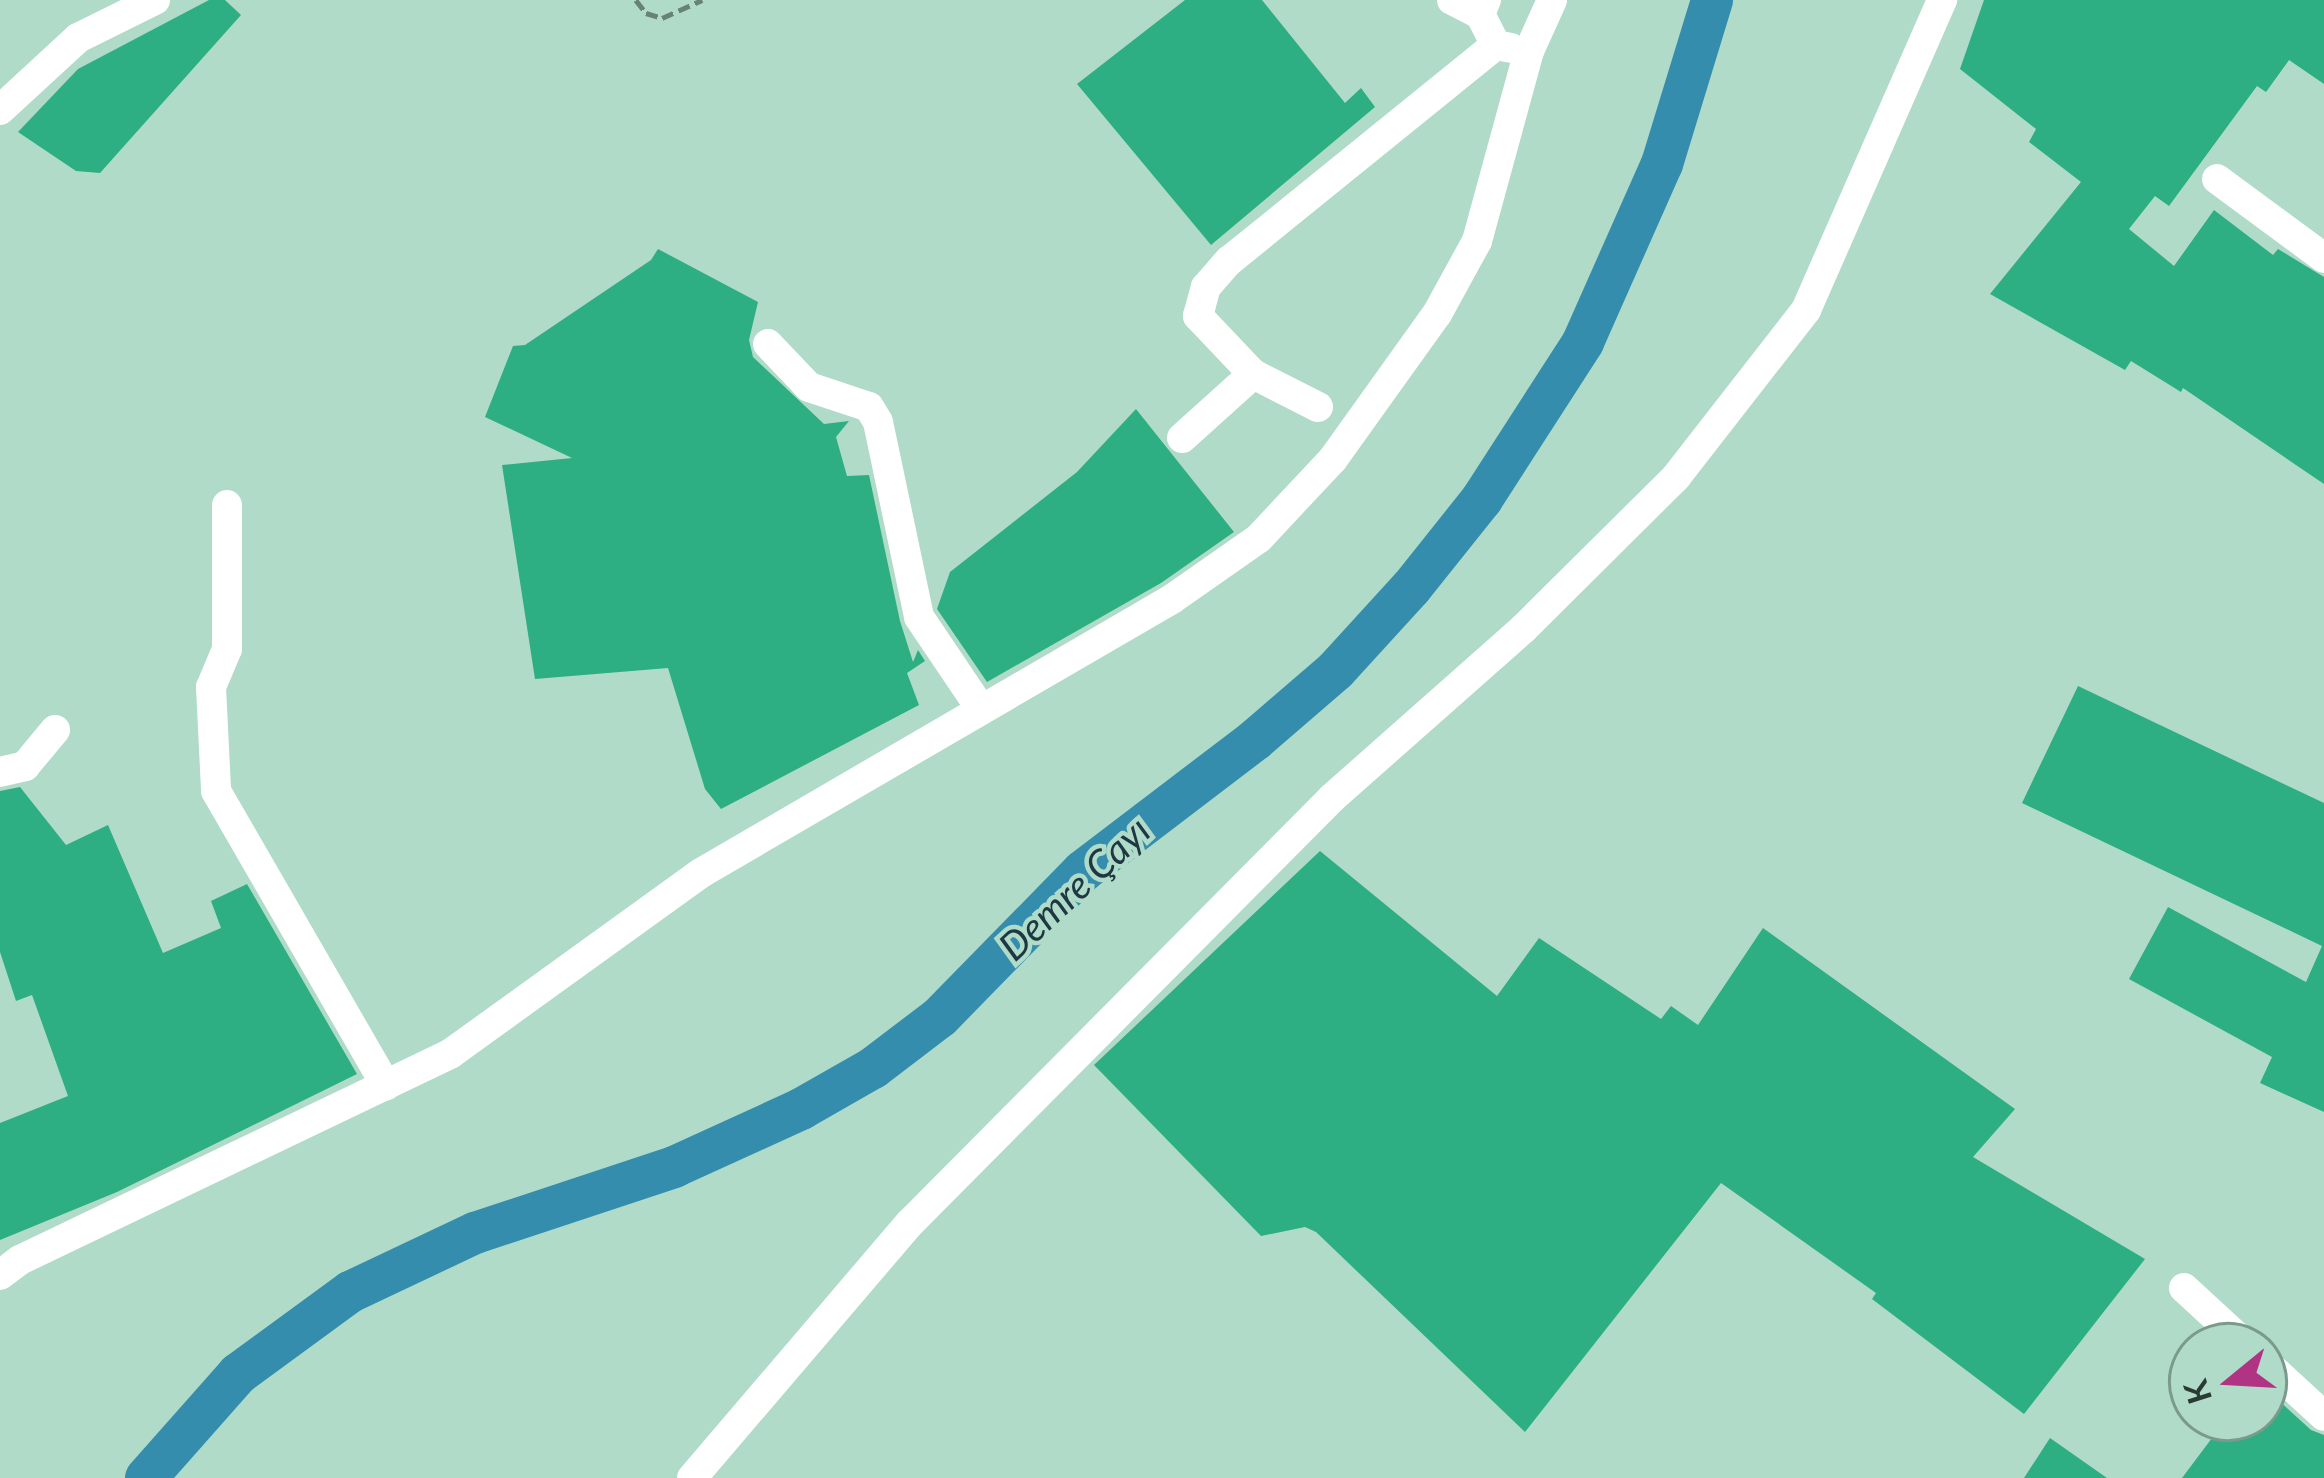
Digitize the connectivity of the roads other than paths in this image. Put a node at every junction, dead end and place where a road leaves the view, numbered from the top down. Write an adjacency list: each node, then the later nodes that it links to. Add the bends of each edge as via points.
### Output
1 (154, 0): 7 (street, via 78,38)
2 (1552, 0): 6 (street)
3 (1942, 0): 24 (street, via 1806,310 1676,477 1523,629 1332,799 910,1223)
4 (1472, 5): 5 (street)
5 (1496, 46): 6 (street); 11 (street, via 1205,287 1198,316)
6 (1529, 51): 15 (street, via 1477,241 1437,314 1333,459 1259,538)
7 (0, 110)
8 (2217, 179): 9 (street)
9 (2324, 259)
10 (768, 344): 15 (street, via 809,387 869,407 878,422 919,617)
11 (1253, 374): 12 (street); 13 (street)
12 (1318, 407)
13 (1182, 438)
14 (227, 506): 18 (street, via 227,649 211,687 216,791)
15 (980, 709): 18 (street, via 700,873 450,1054)
16 (55, 730): 17 (street, via 25,766)
17 (0, 772)
18 (386, 1084): 19 (street)
19 (0, 1275)
20 (2184, 1288): 21 (street)
21 (2221, 1322)
22 (2288, 1383): 23 (street)
23 (2324, 1416)
24 (692, 1478)

